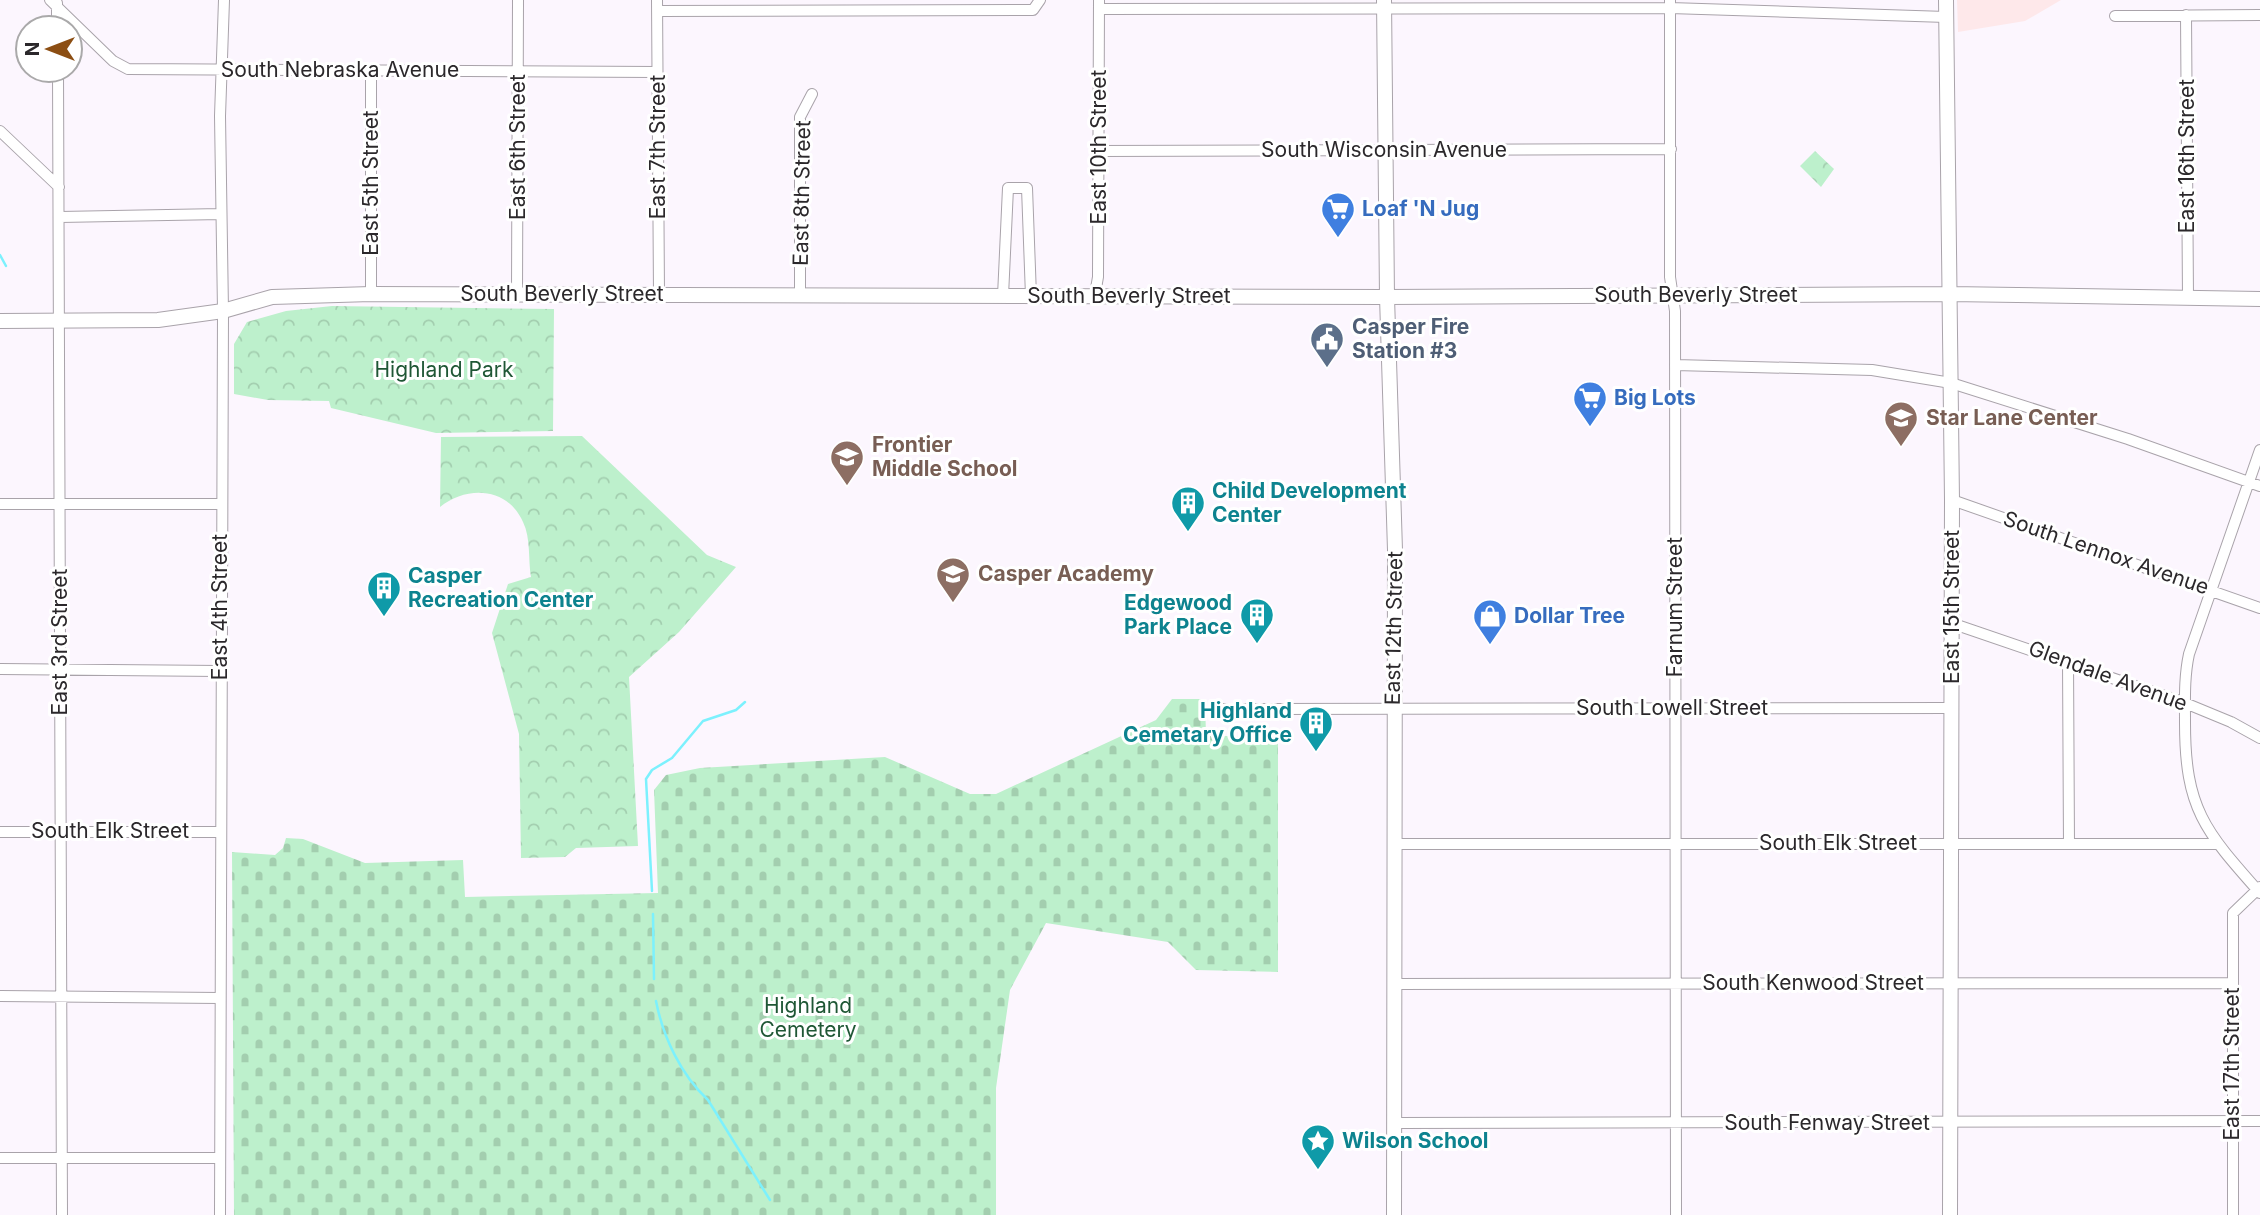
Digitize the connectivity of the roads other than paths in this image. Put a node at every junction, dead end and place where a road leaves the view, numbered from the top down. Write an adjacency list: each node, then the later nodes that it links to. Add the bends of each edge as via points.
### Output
1 (224, 0): 16 (street, East 4th Street)
2 (518, 0): 17 (street, East 6th Street)
3 (1040, 0): 6 (street, via 1033,10)
4 (1945, 0): 15 (main road, East 15th Street)
5 (54, 2): 16 (street, South Nebraska Avenue, via 120,66)
6 (919, 4): 11 (street)
7 (1099, 4): 8 (street); 25 (street, East 10th Street)
8 (1384, 4): 9 (street); 24 (main road, East 12th Street)
9 (1670, 4): 15 (street); 23 (street, Farnum Street)
10 (657, 5): 11 (street); 19 (street, East 7th Street)
11 (800, 6)
12 (2186, 15): 13 (street); 14 (street); 39 (street, East 16th Street)
13 (2260, 15)
14 (2115, 16)
15 (1946, 17): 33 (main road, East 15th Street)
16 (222, 69): 18 (street, South Nebraska Avenue); 27 (street, East 4th Street)
17 (518, 70): 18 (street, South Nebraska Avenue); 19 (street, South Nebraska Avenue); 30 (street, East 6th Street)
18 (371, 72): 29 (street, East 5th Street)
19 (657, 72): 31 (street, East 7th Street)
20 (58, 84): 26 (street, East 3rd Street)
21 (812, 94): 34 (street, East 8th Street, via 800,117)
22 (0, 131): 26 (street)
23 (1671, 149): 24 (street, South Wisconsin Avenue); 35 (street, Farnum Street)
24 (1385, 150): 25 (street, South Wisconsin Avenue); 38 (main road, East 12th Street)
25 (1098, 151): 32 (street, East 10th Street)
26 (60, 187): 28 (street, East 3rd Street)
27 (221, 214): 28 (street); 41 (street, East 4th Street)
28 (60, 217): 43 (street, East 3rd Street)
29 (371, 294): 30 (main road, South Beverly Street); 41 (main road, South Beverly Street, via 272,297)
30 (517, 294): 31 (main road, South Beverly Street)
31 (659, 294): 34 (main road, South Beverly Street)
32 (1095, 294): 37 (main road, South Beverly Street); 38 (main road, South Beverly Street)
33 (1950, 294): 35 (main road, South Beverly Street); 39 (main road, South Beverly Street); 45 (main road, East 15th Street)
34 (800, 295): 36 (main road, South Beverly Street)
35 (1672, 295): 38 (main road, South Beverly Street); 44 (street, Farnum Street)
36 (1003, 296): 37 (main road, South Beverly Street); 37 (street, via 1008,188 1027,188)
37 (1031, 296)
38 (1387, 297): 63 (main road, East 12th Street, via 1394,442)
39 (2188, 297): 40 (main road, South Beverly Street)
40 (2260, 299)
41 (223, 311): 43 (main road, South Beverly Street, via 158,320); 51 (street, East 4th Street)
42 (0, 321): 43 (main road, South Beverly Street)
43 (60, 322): 50 (street, East 3rd Street)
44 (1675, 365): 45 (street, via 1872,370); 60 (street, Farnum Street)
45 (1951, 383): 47 (street); 48 (main road, East 15th Street)
46 (2260, 450): 47 (street)
47 (2255, 484): 52 (street)
48 (1952, 500): 52 (street, South Lennox Avenue); 54 (main road, East 15th Street)
49 (0, 504): 50 (street)
50 (60, 504): 51 (street); 57 (street, East 3rd Street)
51 (220, 504): 58 (street, East 4th Street)
52 (2212, 589): 53 (street, South Lennox Avenue); 59 (street, via 2189,654)
53 (2260, 608)
54 (1951, 623): 55 (street, Glendale Avenue); 61 (main road, East 15th Street)
55 (2068, 661): 59 (street, Glendale Avenue); 71 (street)
56 (0, 669): 57 (street)
57 (60, 669): 58 (street); 65 (street, East 3rd Street)
58 (220, 671): 66 (street, East 4th Street)
59 (2185, 703): 64 (street, Glendale Avenue); 72 (street, via 2188,783 2197,812)
60 (1675, 708): 61 (street, South Lowell Street); 63 (street, South Lowell Street); 70 (street, Farnum Street)
61 (1952, 708): 68 (main road, East 15th Street)
62 (1216, 709): 63 (street, South Lowell Street)
63 (1393, 709): 69 (main road, East 12th Street)
64 (2260, 738)
65 (60, 831): 66 (street, South Elk Street); 67 (street, South Elk Street); 79 (street, East 3rd Street)
66 (220, 831): 80 (street, East 4th Street)
67 (0, 832)
68 (1951, 843): 70 (street, South Elk Street); 71 (street, South Elk Street); 75 (main road, East 15th Street)
69 (1394, 844): 70 (street, South Elk Street); 77 (main road, East 12th Street)
70 (1676, 844): 74 (street, Farnum Street)
71 (2070, 844): 72 (street, South Elk Street)
72 (2216, 844): 73 (street)
73 (2259, 890): 76 (street, East 17th Street, via 2233,913)
74 (1676, 983): 75 (street, South Kenwood Street); 77 (street, South Kenwood Street); 85 (street, Farnum Street)
75 (1952, 983): 76 (street, South Kenwood Street); 83 (main road, East 15th Street)
76 (2232, 983): 81 (street, East 17th Street)
77 (1394, 984): 84 (main road, East 12th Street)
78 (0, 996): 79 (street)
79 (60, 996): 80 (street); 87 (street, East 3rd Street)
80 (220, 998): 88 (street, East 4th Street)
81 (2232, 1121): 82 (street, South Fenway Street); 83 (street, South Fenway Street); 94 (street, East 17th Street)
82 (2260, 1121)
83 (1951, 1122): 85 (street, South Fenway Street); 93 (main road, East 15th Street)
84 (1394, 1123): 85 (street, South Fenway Street); 91 (main road, East 12th Street)
85 (1677, 1124): 92 (street, Farnum Street)
86 (0, 1158): 87 (street)
87 (61, 1158): 88 (street); 89 (street, East 3rd Street)
88 (220, 1158): 90 (street, East 4th Street)
89 (62, 1215)
90 (220, 1215)
91 (1394, 1215)
92 (1676, 1215)
93 (1950, 1215)
94 (2233, 1215)

